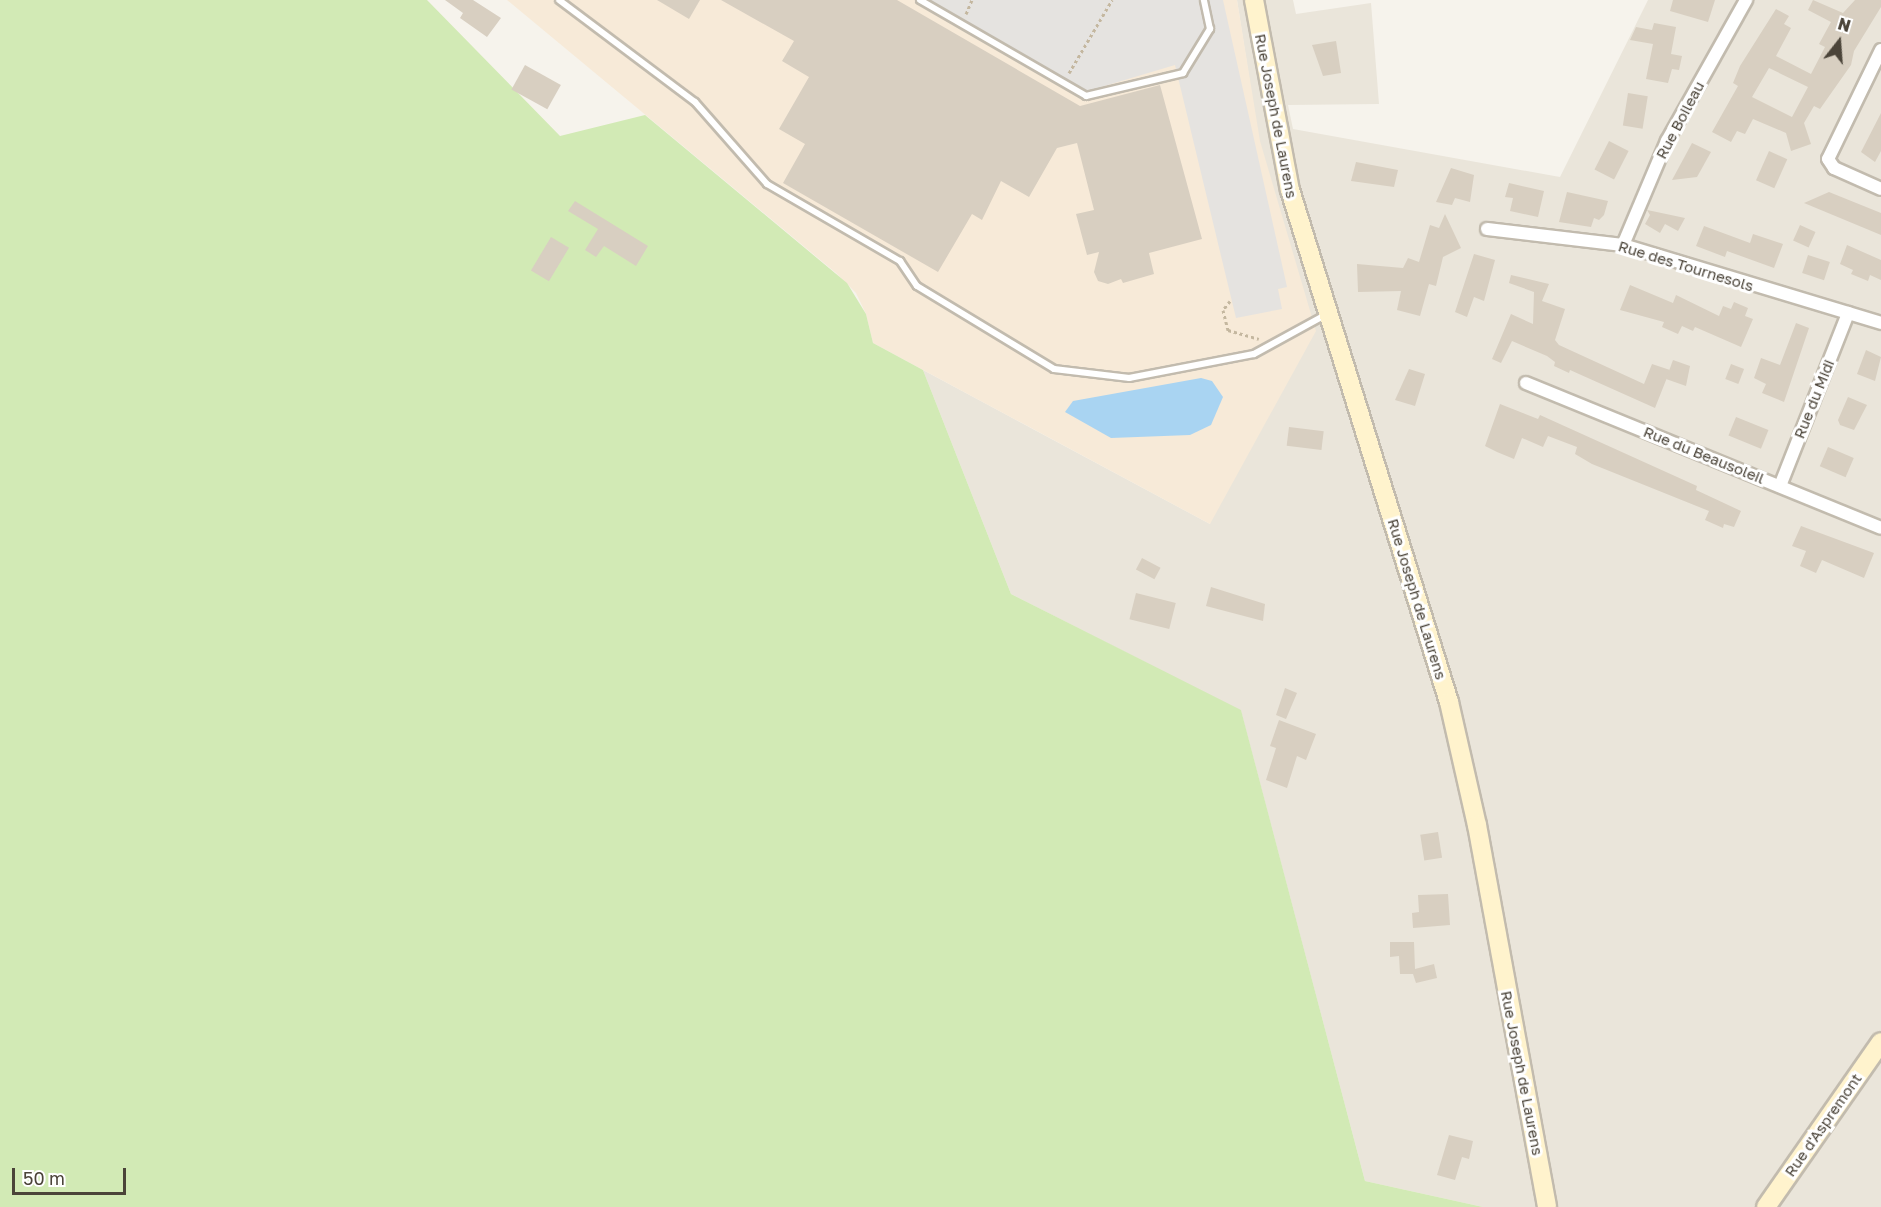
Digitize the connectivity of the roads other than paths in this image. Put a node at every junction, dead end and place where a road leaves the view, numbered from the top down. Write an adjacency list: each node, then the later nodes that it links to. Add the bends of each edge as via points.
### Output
1 (559, 0): 11 (lane, via 694,102 767,184 900,261 917,286 1054,369 1129,378 1254,354)
2 (920, 0): 3 (lane, via 1086,96 1183,73 1209,29)
3 (1204, 0)
4 (1254, 0): 11 (main road, Rue Joseph de Laurens, via 1280,150)
5 (1746, 0): 9 (street, Rue Boileau, via 1667,141)
6 (1881, 50): 7 (street, via 1828,159 1834,168)
7 (1881, 189)
8 (1487, 229): 9 (street, Rue des Tournesols)
9 (1623, 245): 10 (street, Rue des Tournesols)
10 (1848, 313): 12 (street, Rue des Tournesols); 14 (street, Rue du Midi)
11 (1327, 314): 17 (main road, Rue Joseph de Laurens, via 1449,702 1477,825)
12 (1881, 323)
13 (1526, 383): 14 (street, Rue du Beausoleil)
14 (1780, 486): 15 (street, Rue du Beausoleil)
15 (1881, 528)
16 (1881, 1042): 18 (main road, Rue d'Aspremont)
17 (1547, 1207)
18 (1766, 1207)

